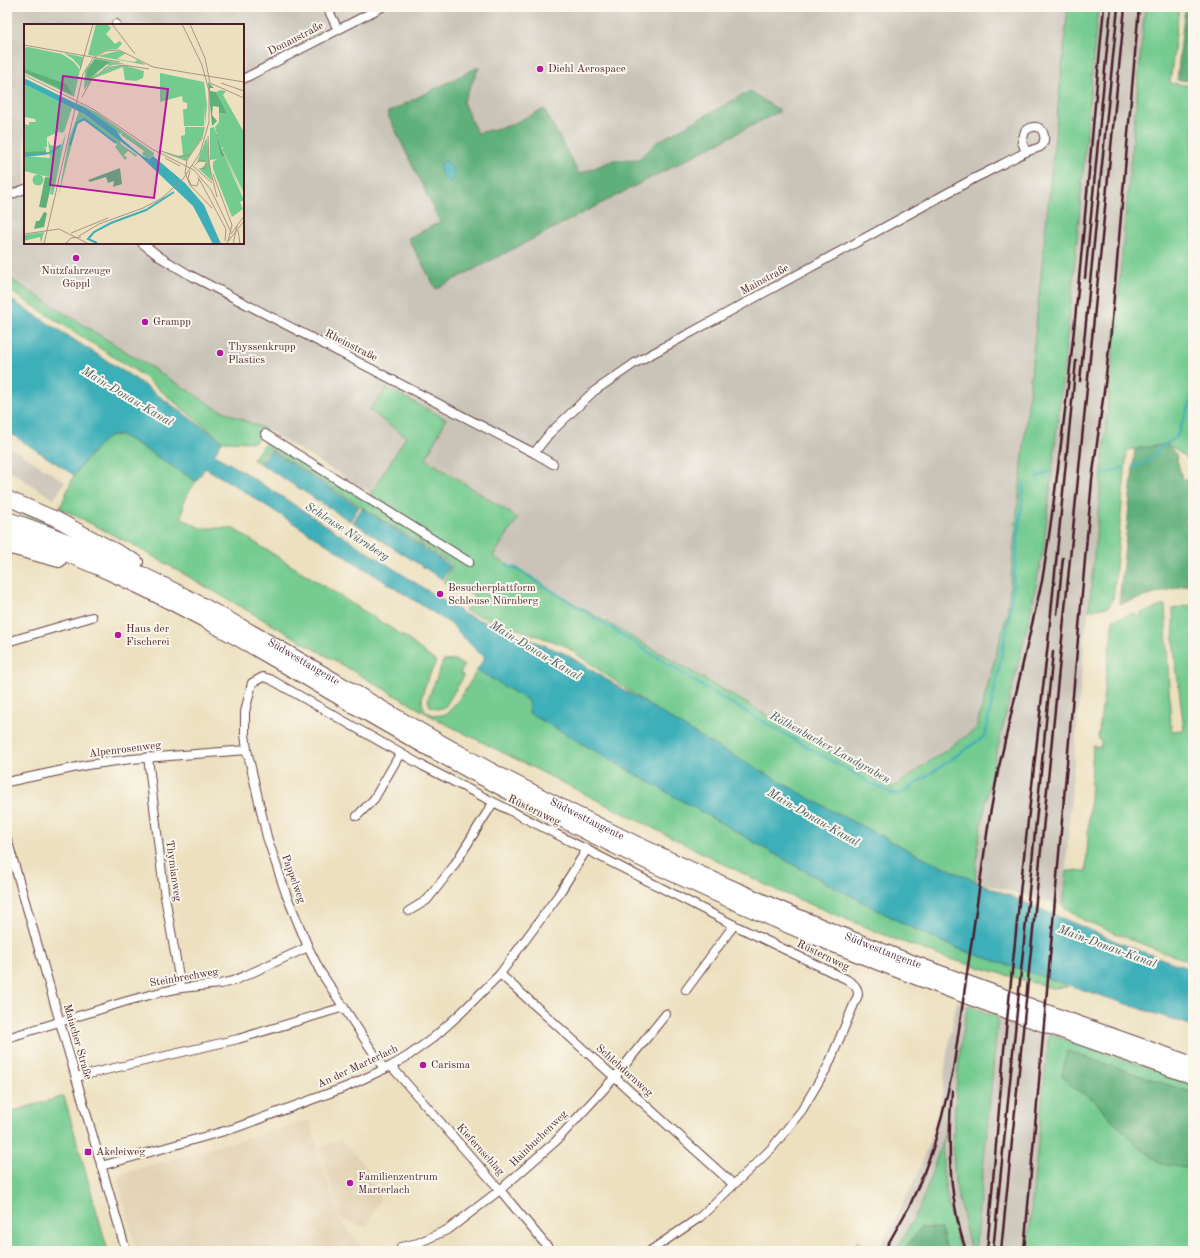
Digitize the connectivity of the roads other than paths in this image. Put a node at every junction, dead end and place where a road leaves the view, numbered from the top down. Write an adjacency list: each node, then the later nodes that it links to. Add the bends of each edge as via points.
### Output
1 (327, 7): 3 (street, Donaustraße)
2 (382, 7): 3 (street, Donaustraße)
3 (338, 30): 4 (street, Donaustraße)
4 (244, 78)
5 (1026, 152): 10 (street, Mainstraße, via 635,363 594,392 550,433)
6 (24, 189): 7 (street)
7 (7, 196)
8 (143, 244): 10 (street, Rheinstraße, via 188,274)
9 (265, 434): 16 (street)
10 (534, 453): 11 (street, Rheinstraße)
11 (553, 464)
12 (7, 498): 18 (highway, via 62,522 192,592)
13 (7, 519): 18 (highway, Südwesttangente, via 89,549)
14 (7, 533): 17 (highway, Südwesttangente, via 64,553)
15 (7, 546): 17 (highway)
16 (469, 562)
17 (123, 579): 44 (highway, Südwesttangente, via 216,627 492,784 669,872 875,961)
18 (204, 606): 40 (highway, Südwesttangente, via 499,774 707,877 916,964)
19 (92, 617): 20 (street)
20 (7, 642)
21 (259, 679): 22 (street, Pappelweg, via 252,683 245,712); 23 (street, Rüsternweg, via 270,679)
22 (246, 750): 24 (street, Alpenrosenweg); 32 (street, Pappelweg, via 269,844)
23 (400, 754): 26 (street, Rüsternweg); 27 (street, via 374,798)
24 (148, 757): 25 (street, Alpenrosenweg, via 88,765); 34 (street, Thymianweg, via 164,891)
25 (7, 782)
26 (493, 802): 29 (street, Rüsternweg); 30 (street, Rüsternweg, via 453,867 427,900)
27 (357, 816)
28 (7, 839): 38 (street, Maiacher Straße)
29 (587, 849): 31 (street, Rüsternweg); 33 (street, An der Marterlach)
30 (409, 911)
31 (734, 925): 35 (street); 46 (street, Rüsternweg, via 846,979 858,990 858,995 828,1066 802,1110 772,1148)
32 (308, 947): 34 (street, Steinbrechweg, via 233,981); 36 (street, Pappelweg, via 320,971)
33 (500, 974): 41 (street, An der Marterlach, via 433,1038); 43 (street, Schlehdornweg)
34 (181, 988): 38 (street, Steinbrechweg, via 127,1001)
35 (686, 990)
36 (344, 1007): 41 (street, Pappelweg); 42 (street, via 238,1039)
37 (666, 1014): 43 (street, Hainbuchenweg)
38 (60, 1022): 39 (street, Steinbrechweg); 42 (street, Maiacher Straße)
39 (7, 1038)
40 (1193, 1064)
41 (388, 1067): 45 (street, An der Marterlach, via 340,1090 235,1128); 47 (street, Kiefernschlag)
42 (76, 1077): 45 (street, Maiacher Straße)
43 (615, 1077): 46 (street, Schlehdornweg); 47 (street, Hainbuchenweg, via 556,1141)
44 (1193, 1077)
45 (100, 1166): 49 (street, Maiacher Straße)
46 (733, 1184): 51 (street, Rüsternweg, via 700,1217)
47 (500, 1190): 48 (street, Hainbuchenweg, via 449,1229 418,1243); 50 (street, Kiefernschlag)
48 (401, 1246)
49 (126, 1251)
50 (551, 1251)
51 (650, 1251)

